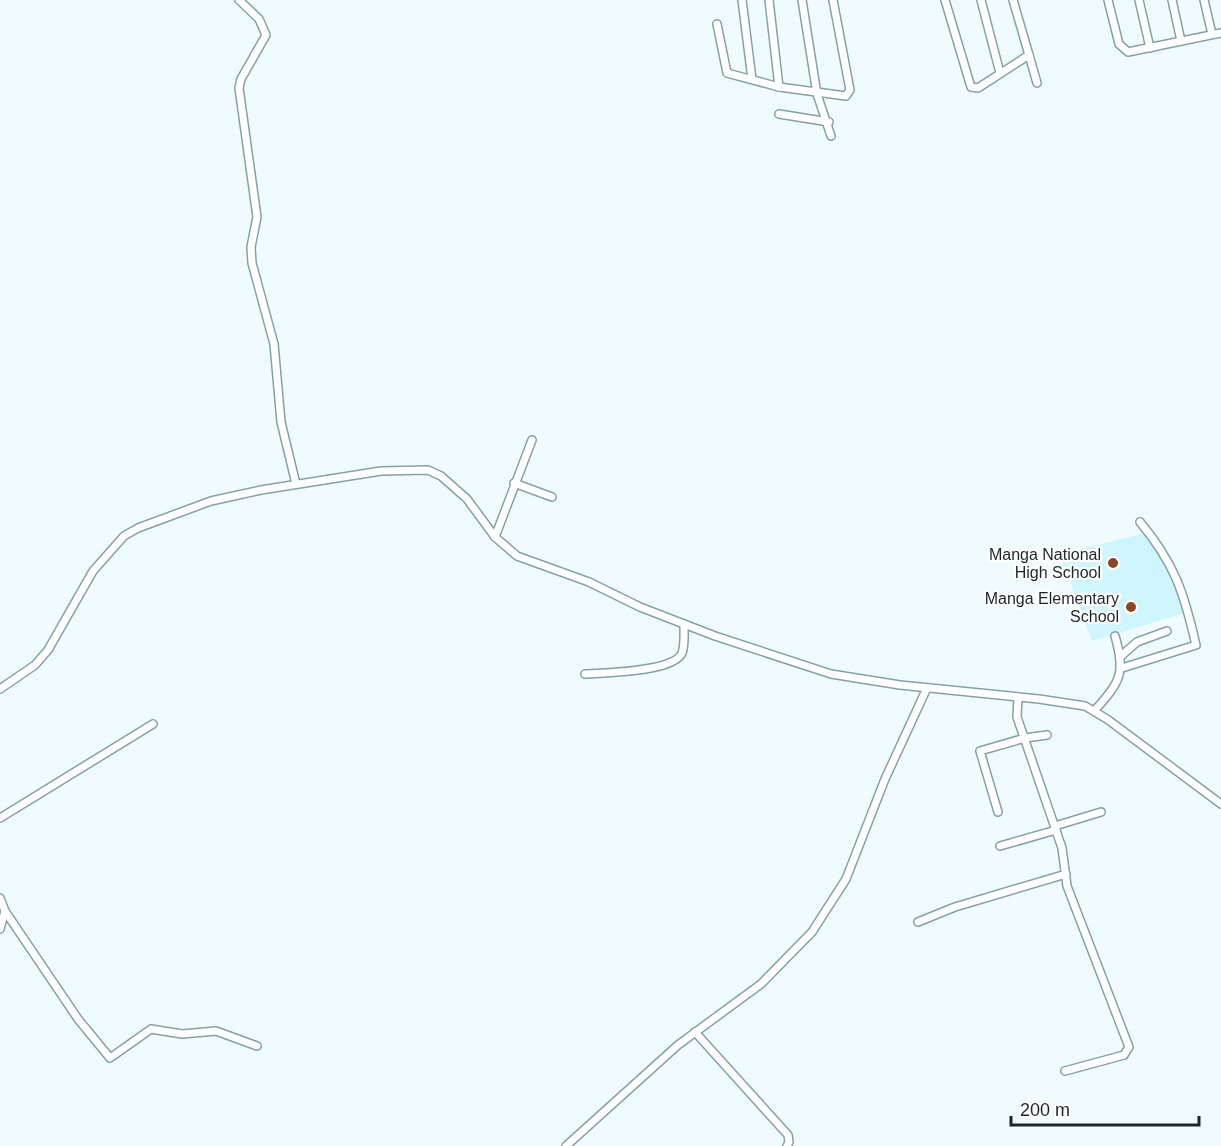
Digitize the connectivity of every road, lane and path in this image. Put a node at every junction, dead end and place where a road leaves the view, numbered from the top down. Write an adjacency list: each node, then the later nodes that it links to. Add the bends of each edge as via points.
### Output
1 (239, 0): 29 (street, via 259,19 266,35 239,88 257,217 250,247 252,263 274,344 281,422)
2 (742, 0): 20 (street)
3 (769, 0): 22 (street)
4 (802, 0): 23 (street)
5 (833, 0): 23 (street, via 850,92 846,96)
6 (945, 0): 19 (street, via 971,87 978,88)
7 (981, 0): 19 (street)
8 (1013, 0): 18 (street)
9 (1108, 0): 17 (street, via 1120,47 1128,52)
10 (1139, 0): 17 (street)
11 (1172, 0): 16 (street)
12 (1204, 0): 15 (street)
13 (717, 24): 20 (street, via 726,72)
14 (1221, 33): 15 (street)
15 (1212, 34): 16 (street)
16 (1181, 41): 17 (street)
17 (1150, 48)
18 (1029, 55): 19 (street); 21 (street)
19 (1000, 73)
20 (752, 79): 22 (street)
21 (1037, 83)
22 (779, 87): 23 (street)
23 (817, 94): 25 (street)
24 (779, 114): 25 (street)
25 (829, 122): 26 (street)
26 (831, 136)
27 (532, 440): 28 (street)
28 (514, 483): 30 (street); 32 (street)
29 (296, 484): 32 (street, via 387,470 428,470 467,499); 40 (street, via 211,501 124,536 93,571 48,650 35,665)
30 (552, 497)
31 (1140, 522): 37 (street, via 1179,580 1196,645)
32 (495, 537): 33 (street, via 517,556 590,582)
33 (684, 624): 38 (street, via 678,658 648,669); 39 (street, via 796,665)
34 (1167, 631): 36 (street, via 1137,642)
35 (1115, 636): 36 (street)
36 (1121, 656): 37 (street)
37 (1122, 668): 42 (street, via 1117,683)
38 (585, 674)
39 (927, 688): 41 (street); 57 (street, via 885,779 851,869 828,910 789,958 761,984)
40 (0, 689)
41 (1018, 697): 42 (street); 45 (street, via 1017,717)
42 (1095, 710): 46 (street)
43 (153, 724): 49 (street)
44 (1047, 735): 45 (street)
45 (1025, 738): 47 (street, via 980,751); 50 (street)
46 (1221, 804)
47 (998, 812)
48 (1101, 812): 50 (street)
49 (0, 818)
50 (1056, 828): 51 (street); 52 (street)
51 (1000, 846)
52 (1066, 874): 55 (street, via 966,903); 59 (street, via 1067,886 1129,1047 1125,1055)
53 (0, 898): 54 (street)
54 (5, 911): 56 (street); 58 (street, via 78,1019 110,1058 151,1029 185,1034 216,1031)
55 (918, 922)
56 (0, 929)
57 (695, 1032): 60 (street); 61 (street, via 788,1136)
58 (256, 1046)
59 (1065, 1071)
60 (566, 1146)
61 (787, 1146)

